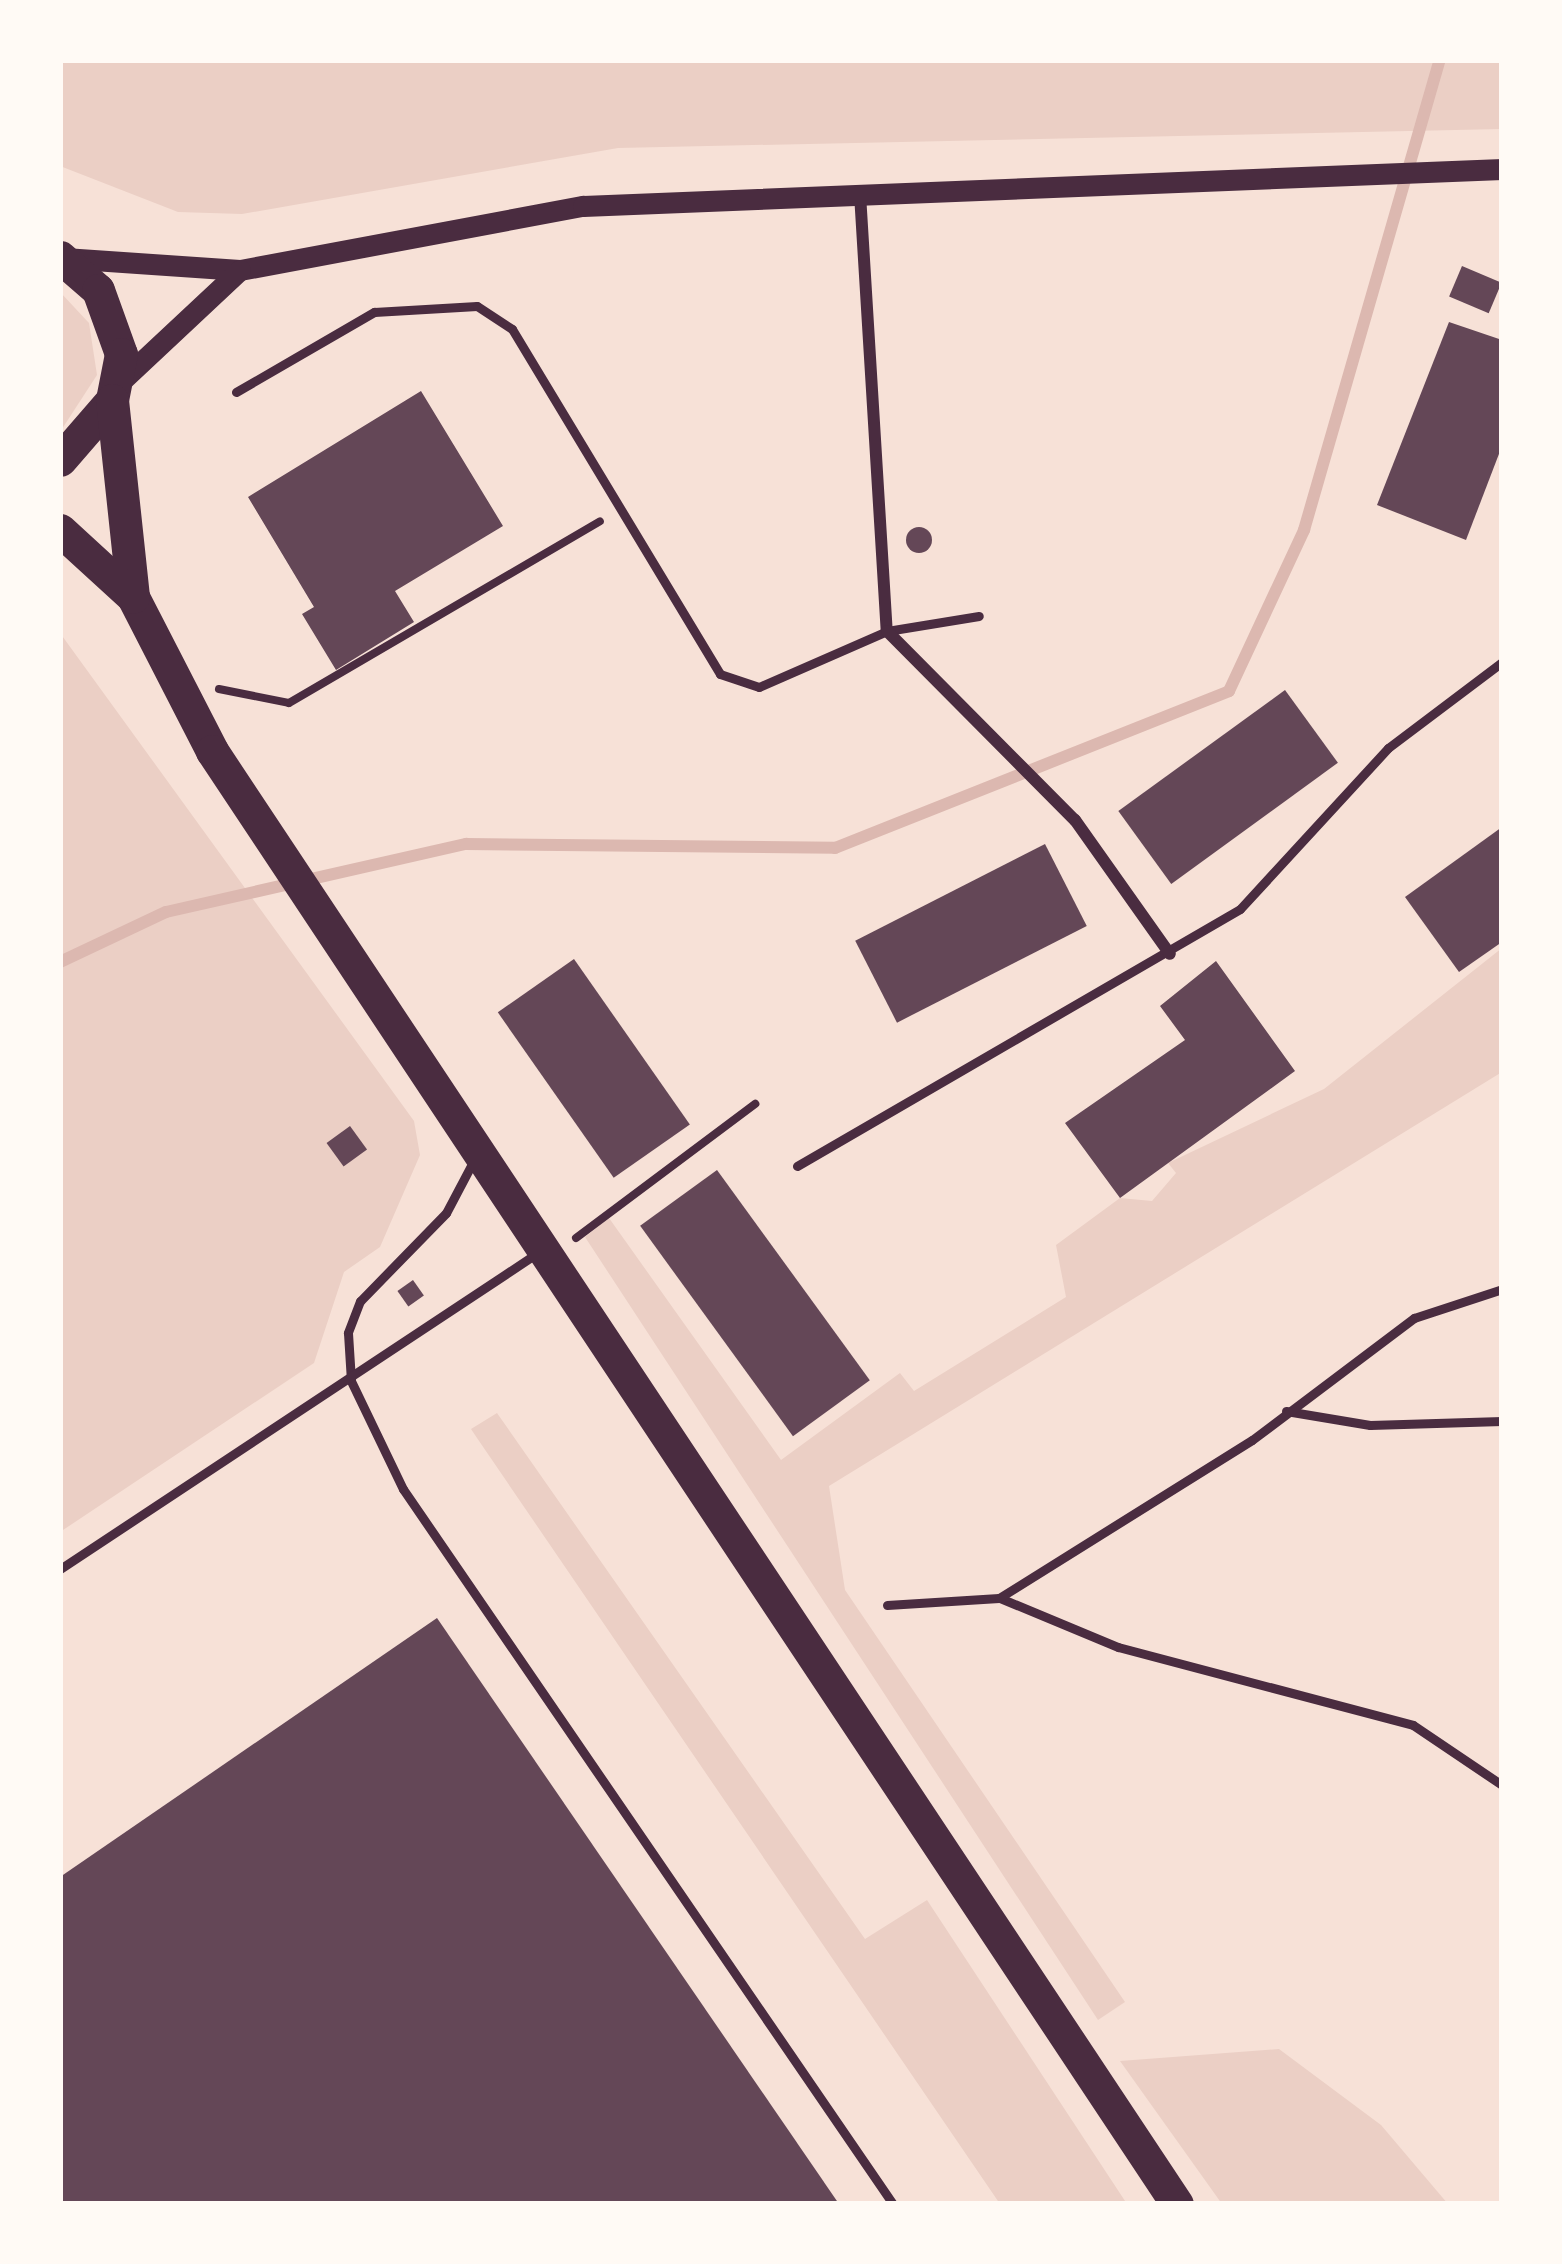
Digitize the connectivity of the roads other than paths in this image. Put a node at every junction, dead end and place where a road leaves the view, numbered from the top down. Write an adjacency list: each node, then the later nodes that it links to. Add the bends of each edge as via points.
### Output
1 (1502, 169): 2 (street)
2 (860, 189): 4 (street, via 583,206); 11 (street)
3 (61, 257): 4 (street); 6 (highway, via 116,324)
4 (240, 270): 6 (street)
5 (236, 392): 11 (lane, via 374,312 477,306 512,329 736,683 759,687)
6 (115, 393): 7 (highway); 9 (highway)
7 (60, 460)
8 (60, 530): 9 (highway)
9 (133, 597): 14 (highway, via 212,751)
10 (979, 616): 11 (lane)
11 (887, 631): 13 (street, via 944,698 1075,820)
12 (1502, 662): 13 (lane, via 1388,748 1240,908)
13 (1170, 954): 15 (lane, via 868,1116)
14 (477, 1154): 16 (highway); 18 (lane, via 446,1214 360,1301 348,1333)
15 (797, 1166)
16 (544, 1256): 18 (lane); 26 (highway)
17 (1502, 1288): 19 (lane, via 1414,1318)
18 (351, 1381): 21 (lane, via 302,1399); 25 (lane, via 403,1490)
19 (1286, 1411): 20 (lane, via 1370,1425); 22 (lane)
20 (1502, 1421)
21 (60, 1569)
22 (999, 1598): 23 (lane); 24 (lane, via 1118,1647 1413,1725)
23 (887, 1605)
24 (1502, 1785)
25 (893, 2204)
26 (1177, 2204)

